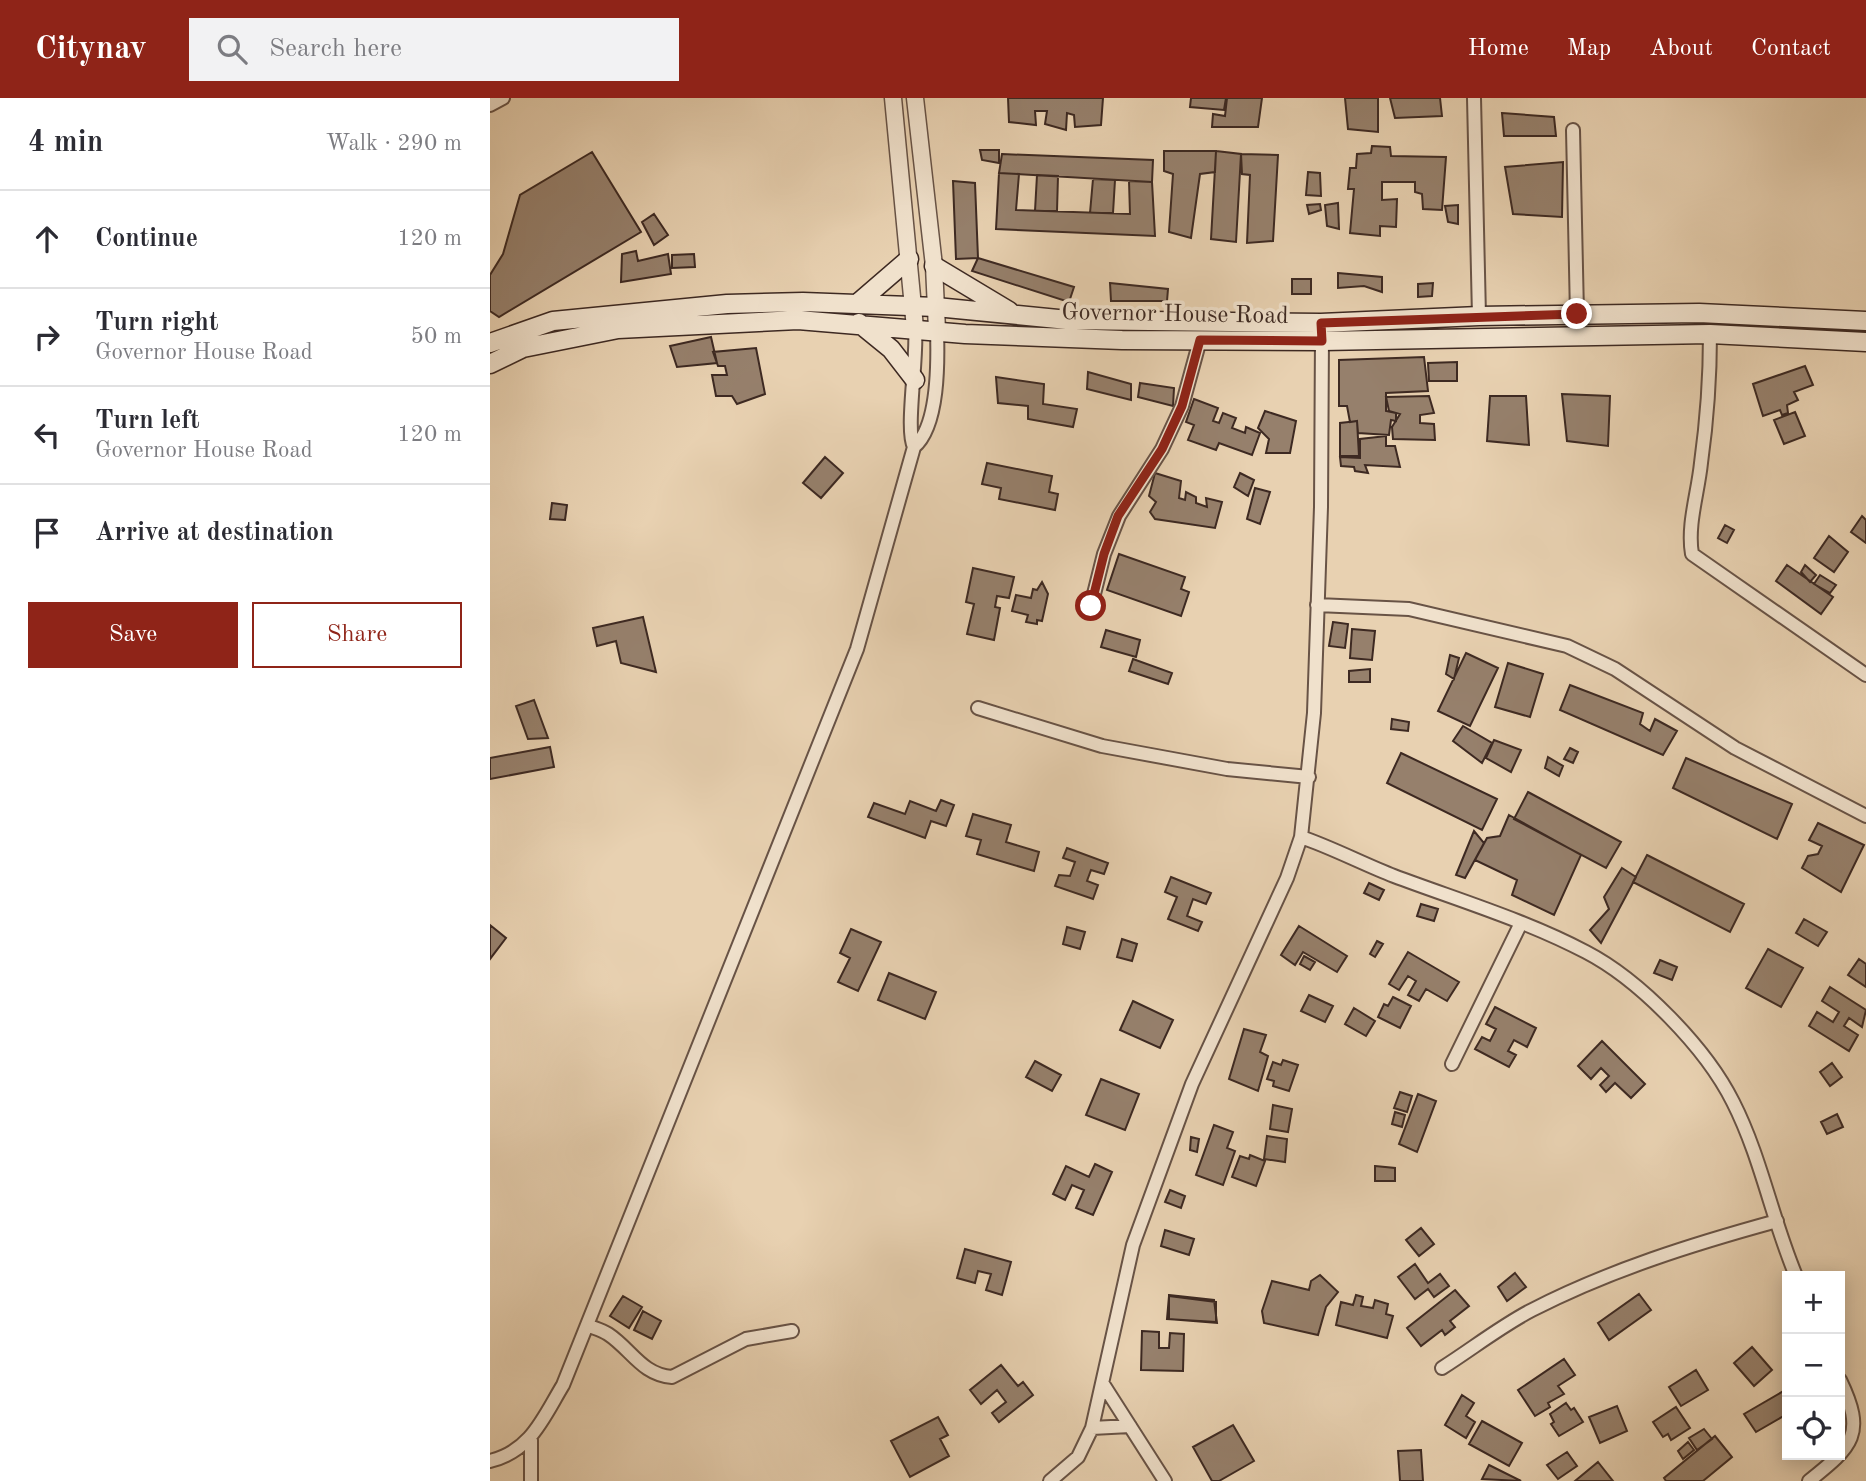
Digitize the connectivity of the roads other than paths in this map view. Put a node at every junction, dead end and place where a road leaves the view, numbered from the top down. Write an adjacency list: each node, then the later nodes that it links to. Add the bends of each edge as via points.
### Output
1 (503, 98): 5 (street)
2 (893, 98): 7 (street)
3 (915, 98): 8 (street)
4 (1474, 98): 14 (street)
5 (490, 105)
6 (1573, 130): 13 (street)
7 (909, 259): 9 (main road); 10 (street)
8 (934, 266): 11 (street); 12 (main road)
9 (858, 303): 10 (main road, Governor House Road); 23 (main road, Governor House Road, via 727,304 553,321)
10 (915, 306): 11 (main road, Governor House Road); 17 (street)
11 (936, 307): 12 (main road, Governor House Road); 18 (street)
12 (1015, 314): 19 (main road, Governor House Road)
13 (1577, 314): 14 (main road, Governor House Road); 15 (main road, Governor House Road, via 1699,313)
14 (1479, 316): 19 (main road, Governor House Road)
15 (1866, 321)
16 (859, 323): 17 (main road, Governor House Road); 24 (main road, Governor House Road, via 798,320 618,329 523,348); 25 (main road, via 891,349)
17 (915, 328): 18 (main road, Governor House Road); 25 (street)
18 (937, 330): 21 (main road, Governor House Road); 26 (street, via 934,394 923,436)
19 (1321, 332): 20 (main road, Governor House Road); 21 (main road, Governor House Road); 27 (street)
20 (1710, 334): 22 (main road, Governor House Road); 29 (street, via 1704,438 1689,540 1692,554)
21 (1200, 340): 28 (street, via 1182,406 1162,449 1118,516)
22 (1866, 342)
23 (490, 343)
24 (490, 364)
25 (915, 380): 26 (street, via 909,432)
26 (914, 447): 38 (street, via 857,649)
27 (1317, 605): 31 (street); 32 (street, via 1409,609 1567,646 1615,669 1735,748)
28 (1091, 606)
29 (1866, 675)
30 (978, 708): 31 (street, via 1102,746 1238,771)
31 (1309, 777): 33 (street)
32 (1866, 816)
33 (1301, 836): 34 (street); 41 (street, via 1287,878 1192,1084 1137,1233 1109,1340)
34 (1521, 923): 35 (street); 36 (street, via 1588,953 1621,977 1706,1058 1733,1101)
35 (1452, 1064)
36 (1777, 1221): 37 (street); 40 (street, via 1671,1250 1615,1273 1530,1311)
37 (1794, 1271)
38 (587, 1325): 39 (street, via 607,1333 643,1367 672,1377 746,1339); 45 (street, via 563,1385)
39 (792, 1331)
40 (1442, 1368)
41 (1103, 1384): 43 (street); 44 (street)
42 (1845, 1391): 50 (street, via 1854,1412 1854,1432 1846,1450)
43 (1130, 1426): 44 (street); 49 (street)
44 (1092, 1428): 48 (street, via 1078,1457)
45 (531, 1440): 46 (street); 47 (street)
46 (490, 1461)
47 (531, 1481)
48 (1050, 1481)
49 (1165, 1481)
50 (1809, 1481)

